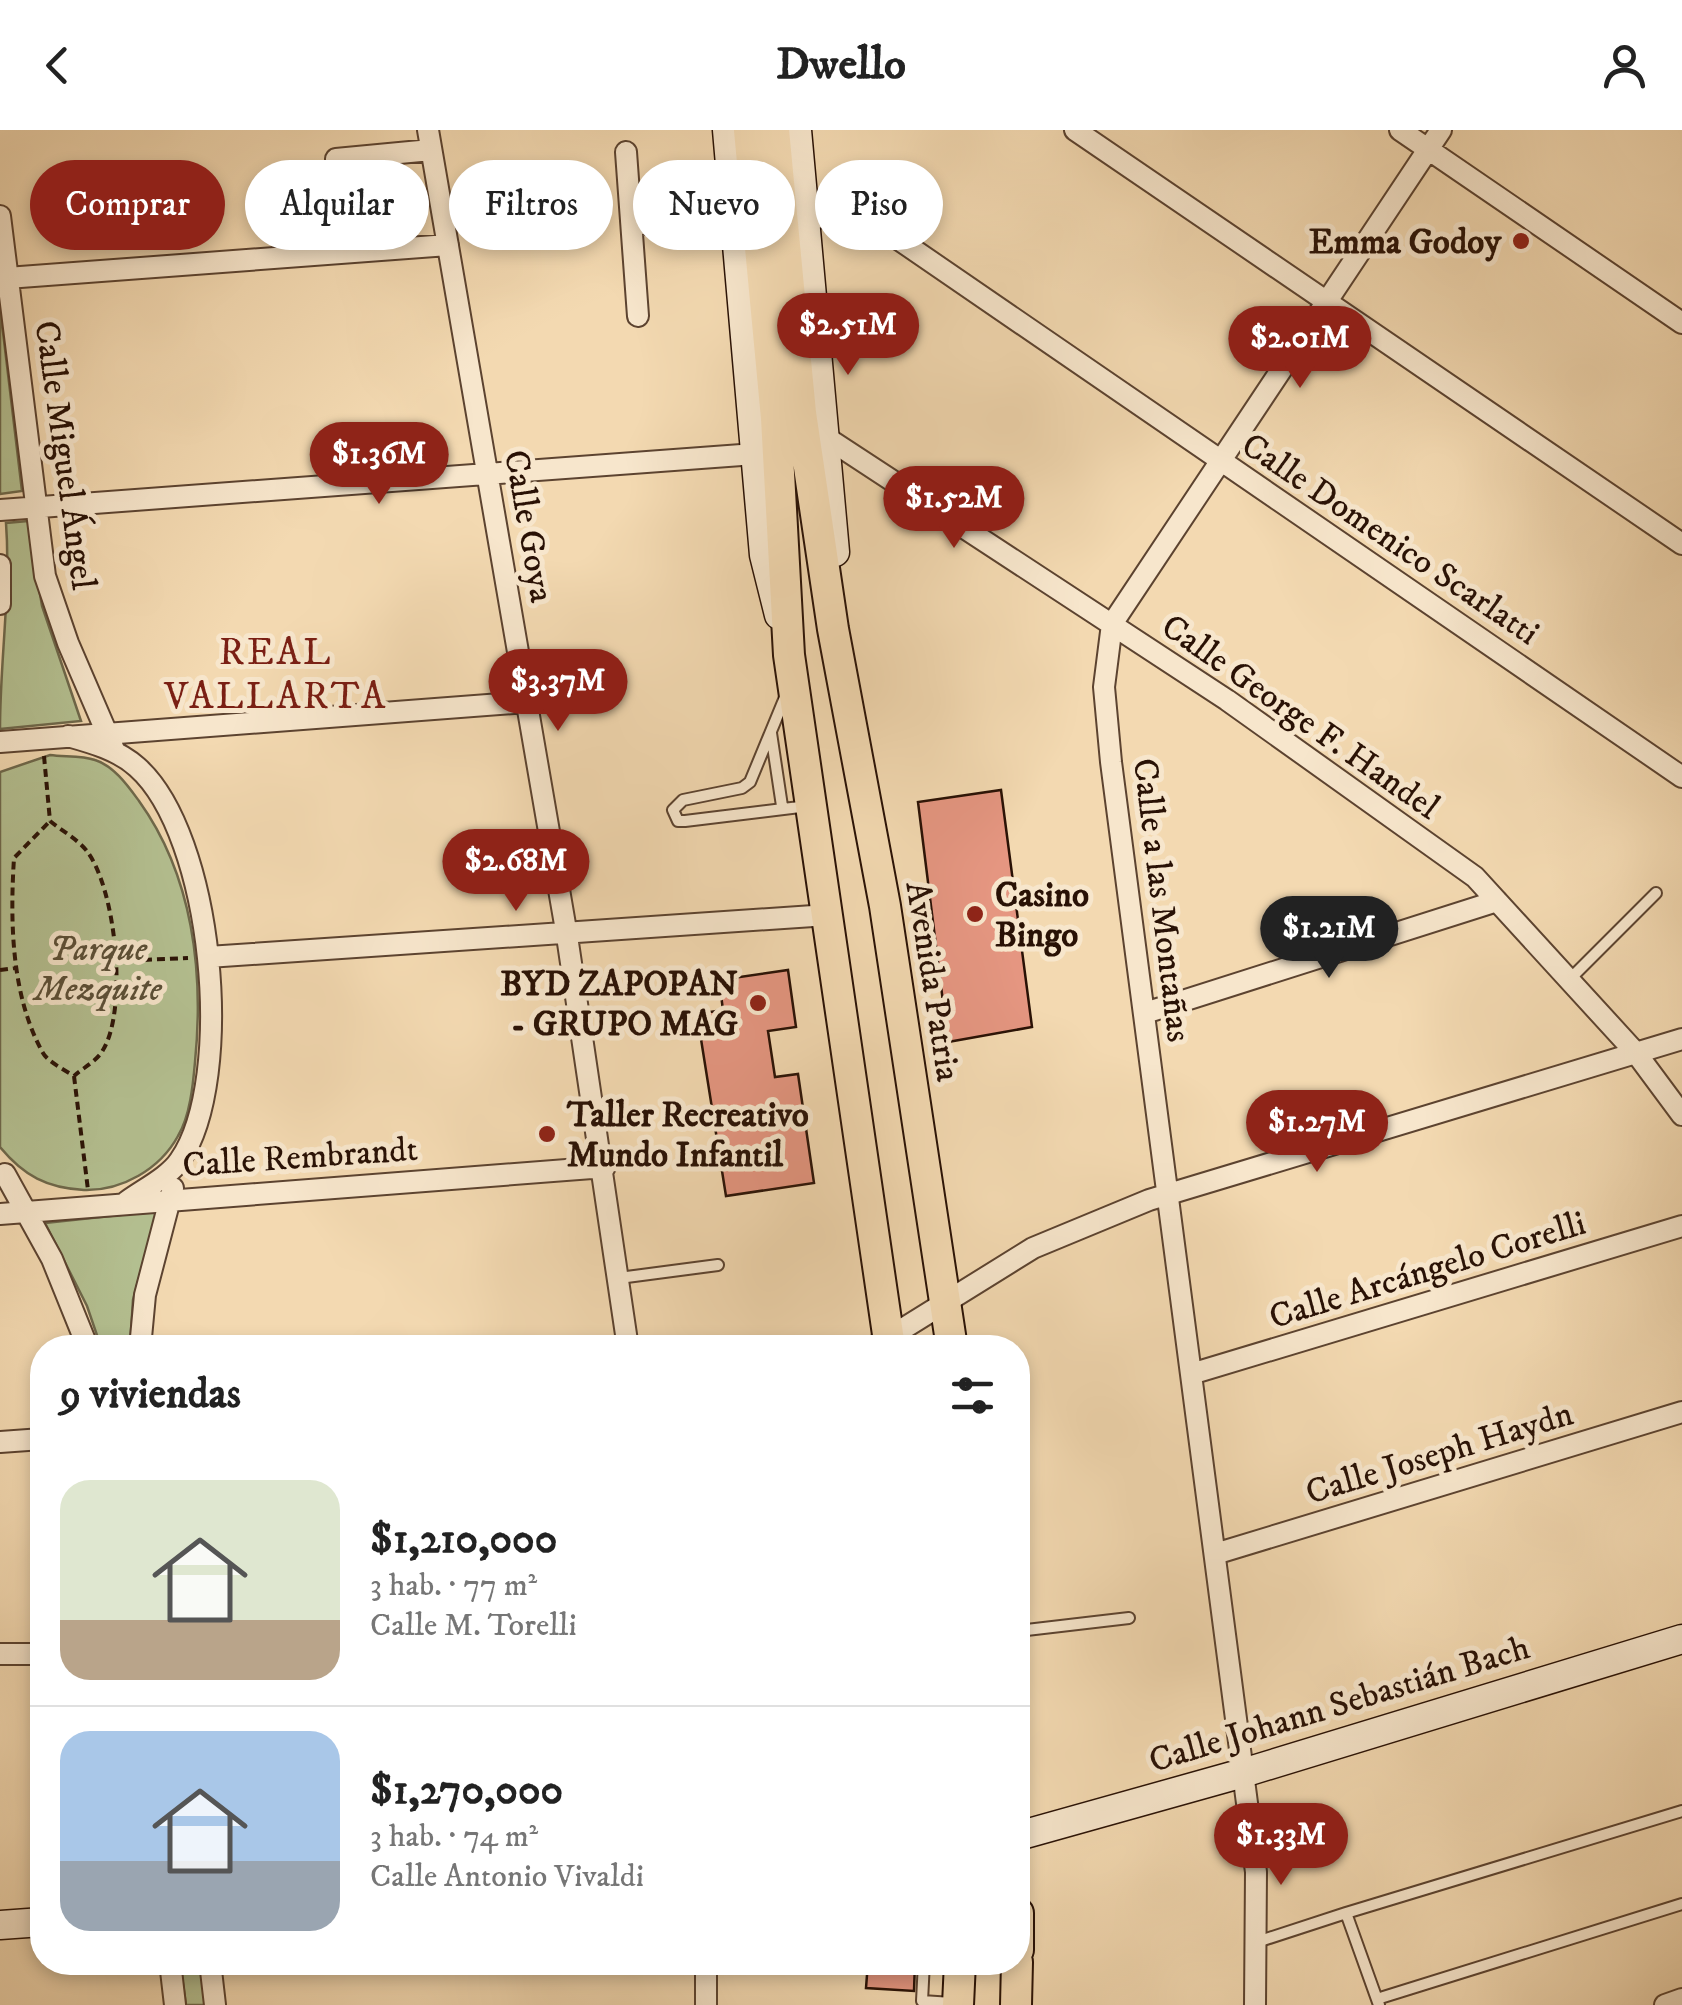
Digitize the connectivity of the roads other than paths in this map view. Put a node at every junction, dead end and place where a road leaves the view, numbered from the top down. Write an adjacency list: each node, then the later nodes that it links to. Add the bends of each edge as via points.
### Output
1 (727, 130): 12 (street)
2 (749, 130): 33 (main road)
3 (774, 130): 32 (main road, Avenida Patria, via 801,413)
4 (796, 130): 14 (street)
5 (1075, 130): 19 (street)
6 (1400, 130): 10 (street)
7 (1441, 130): 10 (street, Calle a las Montañas)
8 (430, 140): 11 (street); 16 (street, Calle Goya)
9 (626, 152): 15 (street)
10 (1431, 152): 19 (street, Calle a las Montañas); 21 (street)
11 (336, 158)
12 (730, 160)
13 (0, 216): 18 (street, Calle Miguel Ángel)
14 (806, 218): 22 (street); 24 (street, Calle Domenico Scarlatti, via 869,220)
15 (632, 225): 20 (street)
16 (448, 245): 18 (street); 25 (street, Calle Goya)
17 (737, 250): 23 (street)
18 (7, 278): 26 (street, Calle Miguel Ángel)
19 (1328, 304): 24 (street, Calle a las Montañas); 28 (street)
20 (638, 316)
21 (1682, 323)
22 (824, 436): 31 (street, Calle George F. Handel); 32 (street, via 836,564)
23 (755, 454): 25 (street); 33 (street, via 764,555)
24 (1222, 462): 31 (street, Calle a las Montañas); 38 (street, Calle Domenico Scarlatti)
25 (488, 474): 26 (street); 34 (street, Calle Goya)
26 (35, 508): 27 (street); 36 (street, Calle Miguel Ángel, via 44,576)
27 (0, 510)
28 (1682, 544)
29 (0, 564): 30 (street)
30 (0, 604)
31 (1112, 624): 41 (street, Calle George F. Handel, via 1476,877); 46 (street, Calle a las Montañas, via 1104,688)
32 (833, 628): 62 (main road, Avenida Patria, via 885,906)
33 (791, 668): 35 (lane); 39 (main road)
34 (527, 702): 36 (street); 43 (street, Calle Goya)
35 (770, 727): 39 (lane); 39 (lane, via 750,782 683,800 673,810 685,822)
36 (112, 742): 37 (street, Calle Miguel Ángel, via 68,736); 44 (street, Calle Miguel Ángel, via 161,798 190,864)
37 (5, 746)
38 (1682, 777)
39 (797, 806): 42 (main road)
40 (1656, 894): 45 (lane)
41 (1498, 902): 45 (street, Calle George F. Handel); 46 (street)
42 (828, 915): 43 (street); 66 (main road)
43 (567, 936): 44 (street); 51 (street, Calle Goya)
44 (208, 957): 50 (street, Calle Miguel Ángel, via 212,1018 204,1092)
45 (1569, 980): 48 (street, Calle George F. Handel)
46 (1145, 1014): 53 (street, Calle a las Montañas)
47 (1682, 1039): 48 (street)
48 (1636, 1053): 49 (street, Calle George F. Handel); 53 (street)
49 (1682, 1115)
50 (179, 1163): 54 (street, Calle Miguel Ángel); 55 (street)
51 (605, 1167): 54 (street, Calle Rembrandt); 61 (street, Calle Goya)
52 (3, 1170): 56 (street); 57 (street)
53 (1168, 1194): 62 (street, via 1033,1248); 69 (street, Calle a las Montañas)
54 (171, 1198): 55 (street, Calle Rembrandt); 64 (street, Calle Miguel Ángel)
55 (124, 1203): 56 (street, Calle Rembrandt)
56 (60, 1210): 57 (street, Calle Rembrandt)
57 (28, 1212): 58 (street, Calle Rembrandt); 63 (street)
58 (0, 1214)
59 (1682, 1226): 69 (street, Calle Arcángelo Corelli)
60 (718, 1265): 61 (lane)
61 (619, 1278): 65 (street, Calle Goya)
62 (946, 1302): 67 (street); 68 (main road, Avenida Patria)
63 (84, 1335)
64 (141, 1335)
65 (626, 1335)
66 (883, 1335)
67 (897, 1335)
68 (950, 1335)
69 (1191, 1374): 73 (street, Calle a las Montañas)
70 (1682, 1412): 73 (street, Calle Joseph Haydn)
71 (30, 1440): 72 (street)
72 (0, 1442)
73 (1214, 1554): 79 (street, Calle a las Montañas)
74 (1129, 1618): 75 (lane)
75 (1030, 1630)
76 (1682, 1639): 79 (street, Calle Johann Sebastián Bach)
77 (0, 1654): 78 (street)
78 (30, 1654)
79 (1243, 1773): 81 (street, Calle Johann Sebastián Bach); 86 (street, Calle a las Montañas, via 1256,1872)
80 (1682, 1812): 83 (lane)
81 (1030, 1833)
82 (1682, 1904): 94 (lane)
83 (1346, 1914): 86 (lane); 94 (lane)
84 (30, 1923): 85 (street)
85 (0, 1925)
86 (1256, 1942): 100 (street, Calle a las Montañas)
87 (172, 1975): 96 (street)
88 (212, 1975): 97 (street)
89 (706, 1975): 98 (street)
90 (923, 1975): 95 (lane, via 922,2000)
91 (959, 1975): 95 (main road)
92 (1017, 1975): 99 (main road)
93 (1682, 1999): 101 (street)
94 (1378, 2002)
95 (958, 2004)
96 (175, 2005)
97 (215, 2005)
98 (706, 2005)
99 (1016, 2005)
100 (1255, 2005)
101 (1665, 2005)

